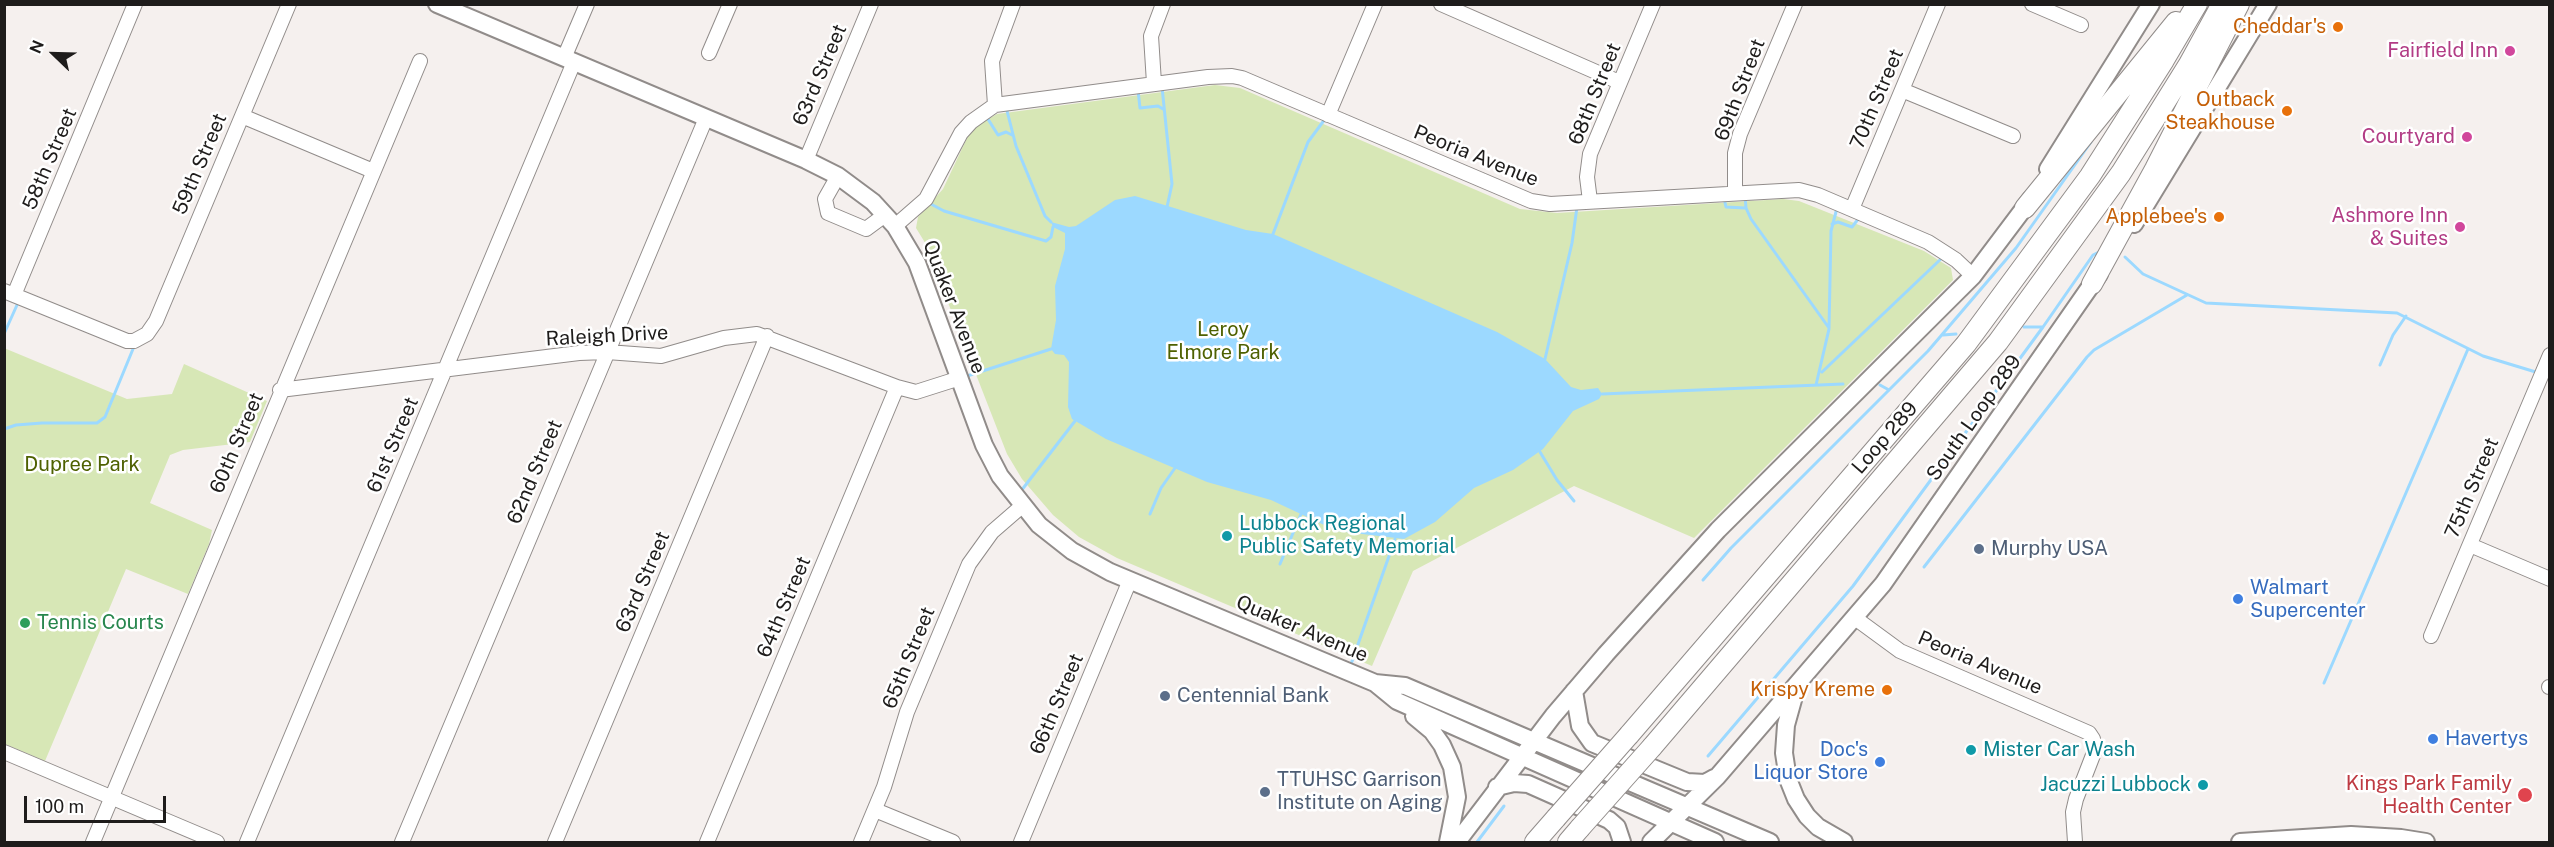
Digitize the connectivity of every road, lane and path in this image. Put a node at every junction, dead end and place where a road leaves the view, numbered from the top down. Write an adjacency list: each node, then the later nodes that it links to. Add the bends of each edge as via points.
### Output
1 (135, 4): 43 (street, 58th Street)
2 (289, 4): 30 (street, 59th Street)
3 (587, 4): 24 (street, 61st Street)
4 (730, 4): 22 (street)
5 (871, 4): 33 (street, 63rd Street)
6 (1013, 4): 28 (street, via 992,61)
7 (1163, 4): 26 (street, via 1151,36)
8 (1375, 4): 29 (street)
9 (1441, 4): 25 (street)
10 (1653, 4): 25 (street, 68th Street)
11 (1795, 4): 36 (street, 69th Street, via 1740,134)
12 (1938, 4): 27 (street, 70th Street)
13 (2032, 4): 21 (street)
14 (2151, 4): 38 (main road)
15 (2192, 4): 38 (highway)
16 (2197, 4): 83 (highway, Loop 289, bridge, via 2090,176 1966,344)
17 (2222, 4): 70 (highway, Loop 289, bridge, via 2121,173 1998,342)
18 (2239, 4): 42 (highway)
19 (2268, 4): 42 (main road, South Loop 289, via 2167,174)
20 (442, 6): 24 (main road, Quaker Avenue)
21 (2081, 25)
22 (709, 53)
23 (420, 60): 34 (street, 60th Street)
24 (569, 60): 31 (main road, Quaker Avenue); 47 (street, 61st Street)
25 (1619, 82): 37 (street, 68th Street, via 1590,154)
26 (1154, 83): 28 (street, Peoria Avenue); 29 (street, Peoria Avenue, via 1242,78)
27 (1902, 90): 32 (street); 39 (street, 70th Street)
28 (995, 105): 40 (street, via 961,133 931,193)
29 (1328, 115): 37 (street, Peoria Avenue, via 1521,197 1550,204)
30 (242, 116): 34 (street); 43 (street, 59th Street, via 156,321 144,336 127,341)
31 (706, 118): 33 (main road, Quaker Avenue); 45 (street, 62nd Street)
32 (2013, 136)
33 (806, 160): 35 (main road, Quaker Avenue)
34 (373, 171): 50 (street, 60th Street)
35 (838, 176): 40 (main road, Quaker Avenue); 40 (street, via 825,199 828,213 866,229)
36 (1735, 192): 37 (street, Peoria Avenue); 39 (street, Peoria Avenue, via 1799,190)
37 (1590, 201)
38 (2025, 208): 41 (main road)
39 (1852, 209): 41 (street, Peoria Avenue, via 1928,242)
40 (890, 220): 48 (main road, Quaker Avenue, via 917,262)
41 (1973, 276): 59 (main road, via 1718,530)
42 (2092, 284): 55 (main road, South Loop 289, via 1917,536)
43 (9, 293)
44 (767, 336): 45 (street, Raleigh Drive, via 724,338 662,356); 49 (street, Raleigh Drive); 76 (street, 63rd Street)
45 (607, 352): 47 (street, Raleigh Drive); 75 (street, 62nd Street)
46 (2550, 355): 52 (street, 75th Street)
47 (445, 371): 50 (street, Raleigh Drive); 74 (street, 61st Street)
48 (960, 378): 49 (street, Raleigh Drive, via 916,392); 51 (main road, Quaker Avenue, via 984,445)
49 (897, 387): 77 (street, 64th Street)
50 (280, 390): 66 (street, 60th Street)
51 (1022, 506): 54 (main road, Quaker Avenue, via 1072,551); 68 (street, 65th Street, via 992,532 969,564 907,712)
52 (2470, 545): 53 (street); 56 (street, 75th Street)
53 (2550, 579)
54 (1130, 580): 57 (main road, Quaker Avenue); 80 (street, 66th Street)
55 (1855, 618): 58 (main road, South Loop 289); 89 (street, Peoria Avenue, via 1900,651 2082,728 2093,739 2095,750 2073,812)
56 (2431, 636)
57 (1375, 683): 60 (main road, Quaker Avenue); 61 (main road, Quaker Avenue, via 1405,686)
58 (1798, 683): 64 (main road, South Loop 289); 88 (main road, via 1786,725 1784,753 1788,779 1807,816)
59 (1574, 691): 61 (main road); 64 (main road, via 1580,726 1592,743 1687,782 1705,783)
60 (1397, 701): 63 (main road, Quaker Avenue); 81 (main road, via 1431,731 1450,761 1457,797)
61 (1533, 741): 63 (main road); 67 (main road, Quaker Avenue)
62 (4, 752): 66 (street)
63 (1520, 757): 65 (main road); 69 (main road, Quaker Avenue)
64 (1717, 777): 67 (main road, South Loop 289)
65 (1497, 787): 82 (main road); 84 (main road, via 1528,784 1609,820 1617,827)
66 (111, 798): 72 (street, 60th Street); 73 (street)
67 (1686, 807): 69 (main road, South Loop 289); 87 (main road, Quaker Avenue)
68 (875, 810): 78 (street, 65th Street); 79 (street)
69 (1670, 823): 85 (main road, South Loop 289); 86 (main road, Quaker Avenue)
70 (1574, 835)
71 (2262, 842): 90 (main road); 91 (main road, via 2351,835 2401,837)
72 (93, 843)
73 (217, 843)
74 (247, 843)
75 (402, 843)
76 (555, 843)
77 (707, 843)
78 (861, 843)
79 (953, 843)
80 (1021, 843)
81 (1448, 843)
82 (1457, 843)
83 (1535, 843)
84 (1622, 843)
85 (1651, 843)
86 (1715, 843)
87 (1770, 843)
88 (1844, 843)
89 (2075, 843)
90 (2240, 843)
91 (2426, 843)

